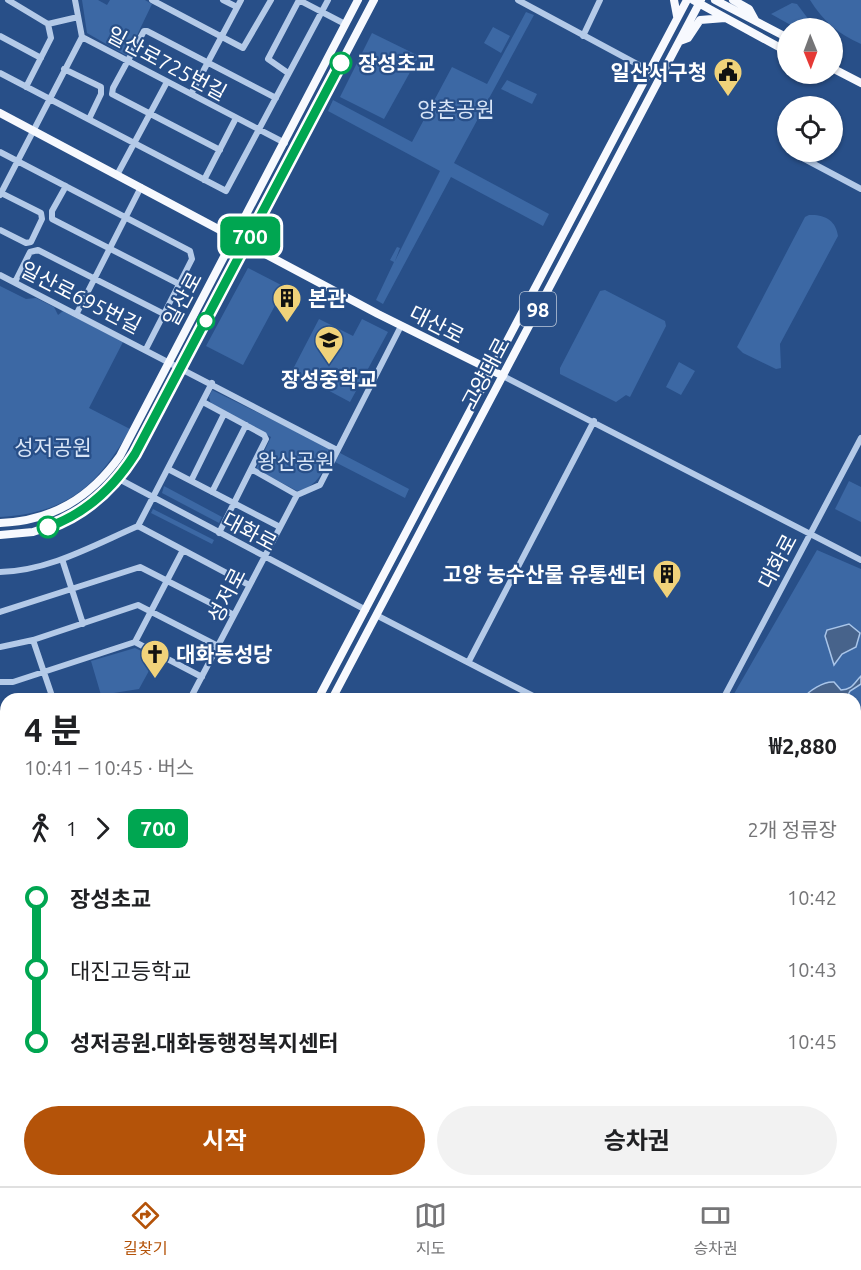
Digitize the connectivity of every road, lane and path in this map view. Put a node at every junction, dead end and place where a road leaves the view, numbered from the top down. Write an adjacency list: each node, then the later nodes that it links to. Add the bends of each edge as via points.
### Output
1 (8, 0): 24 (street)
2 (75, 0): 20 (street)
3 (152, 0): 17 (street)
4 (223, 0): 18 (street)
5 (241, 0): 18 (street)
6 (271, 0): 30 (street, via 246,47)
7 (328, 0): 19 (street)
8 (358, 0): 25 (main road, 일산로)
9 (374, 0): 68 (main road, 일산로)
10 (518, 0): 28 (street)
11 (600, 0): 28 (street)
12 (674, 0): 23 (main road)
13 (687, 0): 23 (main road, 고양대로 / 98)
14 (715, 0): 22 (main road)
15 (733, 0): 22 (main road, via 749,9)
16 (698, 1): 21 (main road); 31 (main road, 고양대로 / 98)
17 (160, 2): 30 (street)
18 (237, 7): 30 (street)
19 (322, 12): 25 (street); 40 (street); 40 (street, via 299,0 268,59)
20 (78, 16): 24 (street); 29 (street)
21 (727, 18): 31 (main road, via 700,20 688,38); 32 (main road)
22 (755, 20): 26 (main road)
23 (676, 21): 37 (main road, 고양대로 / 98)
24 (48, 24): 33 (street, via 51,38)
25 (345, 24): 54 (main road, 일산로)
26 (777, 32)
27 (0, 36): 33 (street)
28 (583, 36): 37 (street)
29 (82, 37): 34 (street, 일산로725번길); 36 (street)
30 (221, 38): 35 (street)
31 (680, 41): 81 (main road, 고양대로 / 98)
32 (777, 46)
33 (41, 58): 43 (street)
34 (127, 61): 35 (street, via 147,31); 41 (street, 일산로725번길); 48 (street, via 112,94)
35 (208, 62): 44 (street); 46 (street)
36 (64, 69): 45 (street); 50 (street, via 101,87)
37 (650, 71): 80 (main road, 고양대로 / 98)
38 (0, 73): 43 (street)
39 (843, 74): 42 (main road)
40 (288, 75): 46 (street)
41 (167, 82): 44 (street, 일산로725번길); 48 (street)
42 (861, 83)
43 (26, 87): 45 (street)
44 (191, 94): 49 (street, 일산로725번길)
45 (49, 98): 50 (street); 52 (street)
46 (276, 98): 51 (street)
47 (0, 113): 52 (main road, 대산로)
48 (150, 114): 53 (street); 55 (street)
49 (236, 118): 51 (street, 일산로725번길); 55 (street, 일산로725번길)
50 (89, 119): 53 (street)
51 (260, 130): 54 (street, 일산로725번길); 60 (street, via 226,192)
52 (32, 131): 57 (street); 59 (main road, 대산로)
53 (134, 143): 59 (street); 60 (street)
54 (285, 143): 67 (main road, 일산로)
55 (220, 150): 60 (street, 일산로725번길)
56 (0, 152): 57 (street)
57 (17, 161): 61 (street); 64 (street)
58 (811, 162): 63 (street)
59 (117, 175): 62 (main road, 대산로)
60 (204, 180)
61 (64, 185): 65 (street); 69 (street, via 52,219)
62 (141, 188): 65 (street); 67 (main road, 대산로)
63 (861, 188)
64 (0, 194): 66 (street, via 40,213 42,219 31,242)
65 (125, 217): 69 (street); 73 (street, 일산로695번길, via 190,251 192,255)
66 (0, 230)
67 (236, 238): 68 (main road, 대산로); 78 (main road, 일산로)
68 (246, 243): 76 (main road, 대산로); 79 (main road, 일산로)
69 (109, 249): 71 (street); 73 (street)
70 (0, 275): 72 (street, 일산로695번길)
71 (94, 279): 72 (street, via 38,250 30,252); 74 (street); 75 (street)
72 (15, 282): 74 (street, 일산로695번길)
73 (179, 284): 75 (street, 일산로695번길)
74 (77, 313): 77 (street, 일산로695번길)
75 (164, 314): 77 (street, 일산로695번길)
76 (401, 326): 80 (main road, 대산로); 88 (street)
77 (146, 350): 78 (street, 일산로695번길)
78 (169, 361): 79 (street, 일산로695번길); 97 (main road, 일산로, via 120,456 91,490 60,511)
79 (182, 367): 82 (street, 일산로695번길); 91 (main road, 일산로)
80 (492, 371): 81 (main road, 대산로); 111 (main road, 고양대로 / 98)
81 (503, 376): 85 (street, 대산로); 115 (main road, 고양대로 / 98)
82 (212, 383): 83 (street); 88 (street, 일산로695번길)
83 (203, 402): 84 (street); 89 (street)
84 (224, 414): 86 (street); 92 (street)
85 (594, 421): 101 (street, 대산로); 121 (street)
86 (246, 426): 90 (street, via 266,439); 93 (street)
87 (861, 438): 101 (street, 대화로)
88 (337, 450): 94 (street, via 320,485)
89 (168, 469): 92 (street); 95 (street)
90 (253, 470): 94 (street); 96 (street)
91 (119, 479): 95 (street, 대화로); 102 (main road, 일산로, via 62,522 33,532)
92 (190, 481): 93 (street)
93 (212, 492): 96 (street)
94 (297, 495): 99 (street, 성저로)
95 (153, 498): 98 (street); 100 (street, 대화로)
96 (234, 503): 99 (street); 100 (street)
97 (0, 523)
98 (138, 526): 103 (street); 105 (street)
99 (280, 527): 104 (street, 성저로)
100 (219, 532): 104 (street, 대화로)
101 (810, 534): 106 (street, 대산로); 130 (street, 대화로)
102 (0, 535)
103 (183, 550): 108 (street); 109 (street)
104 (264, 558): 109 (street, 성저로); 111 (street, 대화로)
105 (62, 559): 107 (street, via 28,570); 110 (street)
106 (861, 560)
107 (0, 572)
108 (168, 581): 110 (street, via 140,567); 112 (street); 114 (street)
109 (249, 585): 114 (street, 성저로)
110 (72, 590): 113 (street); 116 (street)
111 (366, 610): 127 (main road, 고양대로 / 98)
112 (151, 611): 116 (street, via 138,605); 118 (street); 119 (street)
113 (0, 612)
114 (234, 615): 119 (street, 성저로)
115 (378, 616): 121 (street); 128 (main road, 고양대로 / 98)
116 (82, 624): 117 (street)
117 (33, 640): 120 (street); 122 (street)
118 (135, 642): 122 (street); 123 (street)
119 (218, 646): 123 (street, 성저로)
120 (0, 647)
121 (470, 661): 129 (street)
122 (44, 673): 124 (street); 125 (street)
123 (202, 677): 126 (street, 성저로)
124 (0, 682)
125 (51, 693)
126 (193, 693)
127 (321, 693)
128 (335, 693)
129 (528, 693)
130 (726, 693)

